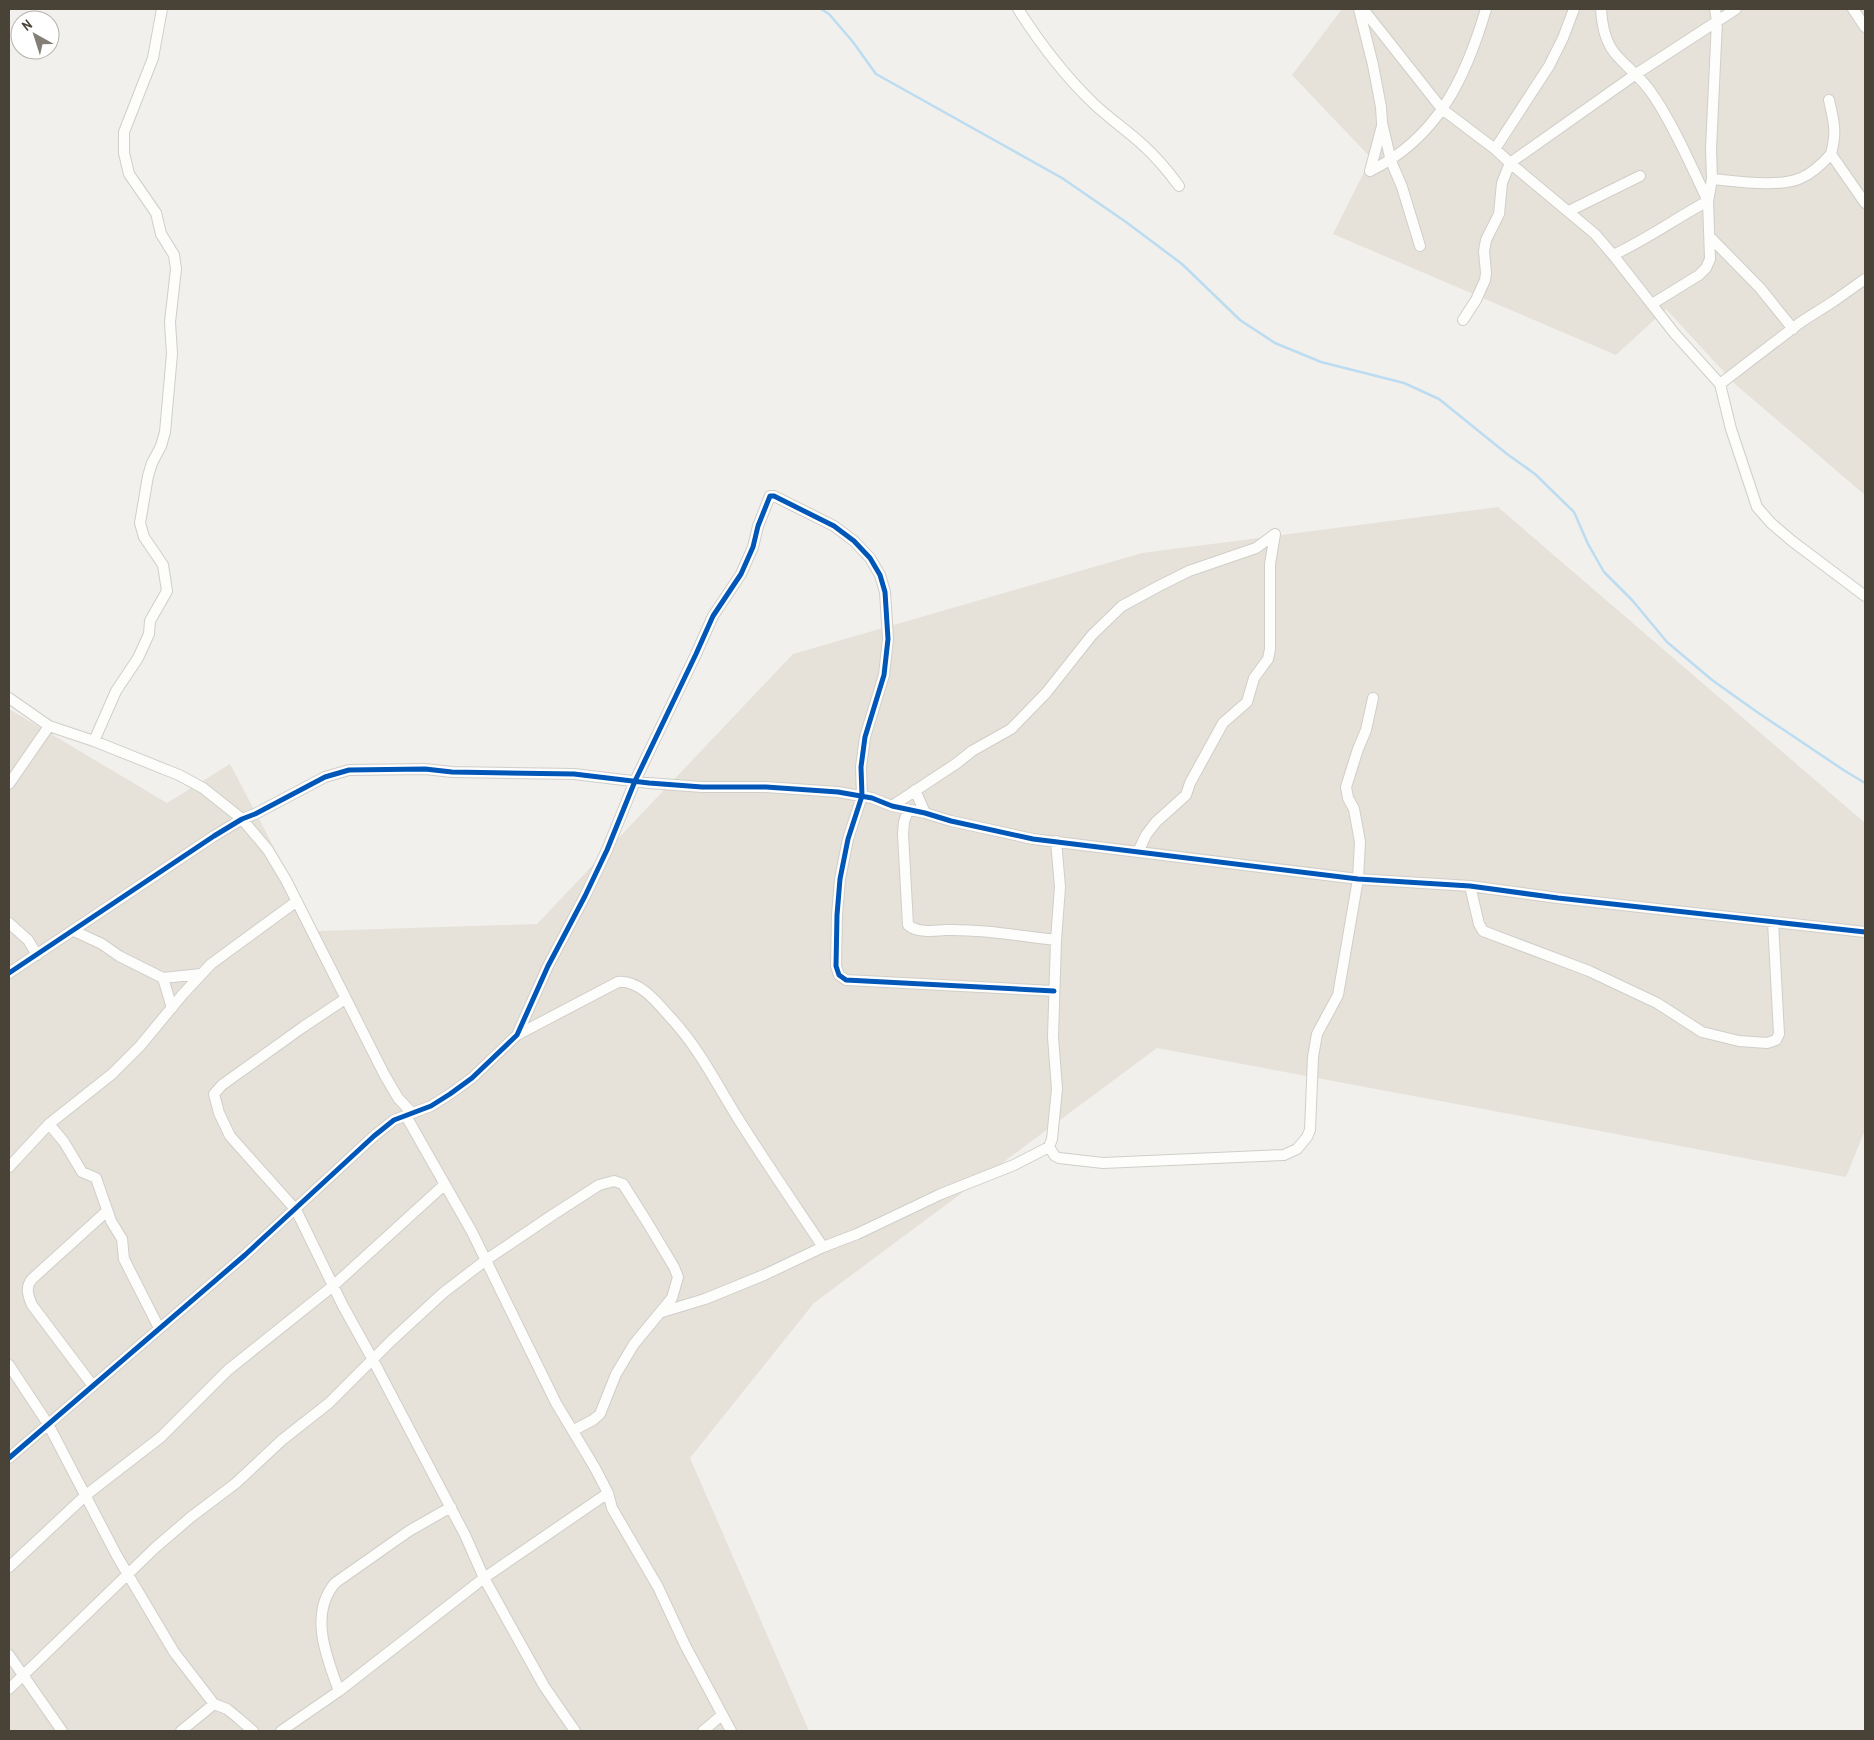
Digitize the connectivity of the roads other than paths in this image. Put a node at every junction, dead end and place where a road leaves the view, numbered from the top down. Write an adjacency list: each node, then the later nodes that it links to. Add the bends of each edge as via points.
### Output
1 (162, 9): 38 (street, via 153,58 124,132 124,153 129,174 156,213 161,234 174,255 176,269 165,432 152,463 140,523 144,537 163,565 167,591 150,621 138,658 116,691)
2 (1018, 9): 22 (street, via 1049,53 1092,102 1143,145)
3 (1361, 9): 14 (street); 15 (street)
4 (1486, 9): 14 (street, via 1458,85)
5 (1574, 9): 16 (street, via 1549,66)
6 (1601, 9): 12 (street, via 1606,38 1612,51)
7 (1716, 9): 10 (street)
8 (1736, 9): 10 (street)
9 (1853, 9): 11 (street)
10 (1717, 22): 12 (street); 21 (street)
11 (1865, 27)
12 (1636, 74): 19 (street); 23 (street, via 1648,87 1672,127)
13 (1829, 100): 17 (street, via 1836,137)
14 (1442, 109): 16 (street); 18 (street, via 1421,134)
15 (1382, 123): 18 (street); 18 (street, via 1370,171)
16 (1495, 149): 19 (street)
17 (1831, 154): 21 (street, via 1794,180 1770,183); 24 (street)
18 (1391, 160): 27 (street)
19 (1510, 163): 25 (street); 31 (street, via 1502,183 1499,214 1486,240 1485,280)
20 (1640, 176): 25 (street)
21 (1712, 179): 23 (street)
22 (1179, 186)
23 (1708, 201): 26 (street); 28 (street)
24 (1865, 204)
25 (1569, 211): 28 (street)
26 (1710, 237): 30 (street, via 1710,259 1706,268); 32 (street, via 1765,294)
27 (1420, 246)
28 (1614, 255): 30 (street)
29 (1865, 279): 32 (street)
30 (1652, 304): 33 (street)
31 (1464, 320)
32 (1793, 329): 33 (street)
33 (1720, 384): 34 (street, via 1757,507 1792,541)
34 (1865, 596)
35 (9, 698): 37 (street)
36 (1373, 698): 49 (street, via 1346,788 1359,833)
37 (49, 726): 38 (street); 40 (street)
38 (94, 741): 46 (street, via 193,782)
39 (634, 780): 42 (street, via 649,784 766,787); 42 (street, via 713,616 741,574 768,499 774,496 834,526 854,541 870,558 885,592 888,639 884,675 862,752); 46 (street, via 574,774 349,770 325,777); 66 (street, via 596,873)
40 (9, 784)
41 (915, 790): 43 (street); 45 (street); 48 (street, via 1011,729 1122,606 1189,571 1256,548 1275,534 1270,564 1268,659 1254,678 1247,702 1223,723 1186,795 1156,822)
42 (862, 796): 43 (street); 63 (street, via 848,839 840,879 836,966 839,975 846,980)
43 (892, 806): 44 (street)
44 (908, 810): 45 (street); 57 (street, via 902,834 908,925 926,931 963,930)
45 (925, 812): 47 (street, via 986,829)
46 (242, 819): 51 (street, via 268,850); 54 (street)
47 (1056, 841): 48 (street); 57 (street, via 1060,887)
48 (1138, 852): 49 (street)
49 (1358, 879): 50 (street); 71 (street, via 1338,995 1317,1034 1310,1130 1297,1149 1268,1157 1103,1163 1059,1158)
50 (1470, 886): 52 (street); 52 (street, via 1483,932 1589,971 1657,1003 1702,1032 1739,1041 1767,1043 1776,1040 1780,1034)
51 (297, 901): 61 (street, via 219,957); 64 (street)
52 (1773, 922): 55 (street)
53 (9, 923): 56 (street)
54 (74, 931): 58 (street); 62 (street)
55 (1865, 932)
56 (28, 940): 58 (street); 59 (street)
57 (1056, 940): 63 (street)
58 (52, 945): 59 (street)
59 (37, 956): 60 (street)
60 (9, 973)
61 (201, 974): 62 (street); 65 (street)
62 (163, 978): 65 (street)
63 (1054, 991): 71 (street, via 1057,1089)
64 (345, 999): 67 (street); 74 (street, via 222,1085 214,1094 230,1136)
65 (172, 1008): 70 (street, via 129,1058)
66 (517, 1035): 68 (street, via 472,1078 431,1106); 76 (street, via 618,982 628,981 641,988 687,1037)
67 (398, 1098): 68 (street); 69 (street)
68 (409, 1115): 69 (street); 73 (street)
69 (394, 1120): 74 (street)
70 (49, 1124): 72 (street); 75 (street, via 82,1172 96,1178)
71 (1049, 1148): 76 (street)
72 (9, 1167)
73 (444, 1185): 77 (street); 78 (street)
74 (296, 1210): 78 (street); 80 (street)
75 (107, 1211): 80 (street, via 122,1239 124,1259); 83 (street, via 32,1279 28,1290 32,1305)
76 (823, 1247): 79 (street, via 705,1299)
77 (486, 1260): 79 (street, via 599,1185 614,1181 623,1184 678,1277 672,1298); 81 (street, via 443,1294); 85 (street, via 556,1403)
78 (332, 1286): 81 (street); 88 (street, via 228,1370 161,1437)
79 (662, 1312): 85 (street, via 634,1344 616,1374 600,1414)
80 (159, 1328): 83 (street)
81 (373, 1360): 89 (street); 91 (street, via 329,1403 180,1526)
82 (9, 1365): 84 (street)
83 (93, 1386): 84 (street)
84 (48, 1424): 86 (street); 88 (street)
85 (574, 1430): 87 (street)
86 (9, 1458)
87 (608, 1493): 92 (street); 98 (street, via 612,1508 658,1587)
88 (86, 1495): 90 (street); 91 (street)
89 (450, 1507): 92 (street); 96 (street, via 409,1531 328,1592 321,1630 326,1658)
90 (9, 1567)
91 (129, 1575): 94 (street); 97 (street, via 174,1652)
92 (484, 1578): 96 (street); 99 (street)
93 (9, 1655): 94 (street)
94 (23, 1675): 95 (street); 100 (street)
95 (9, 1689)
96 (339, 1691): 103 (street)
97 (214, 1704): 101 (street); 102 (street)
98 (722, 1715): 104 (street); 105 (street)
99 (571, 1730)
100 (62, 1731)
101 (181, 1731)
102 (253, 1731)
103 (281, 1731)
104 (703, 1731)
105 (731, 1731)

